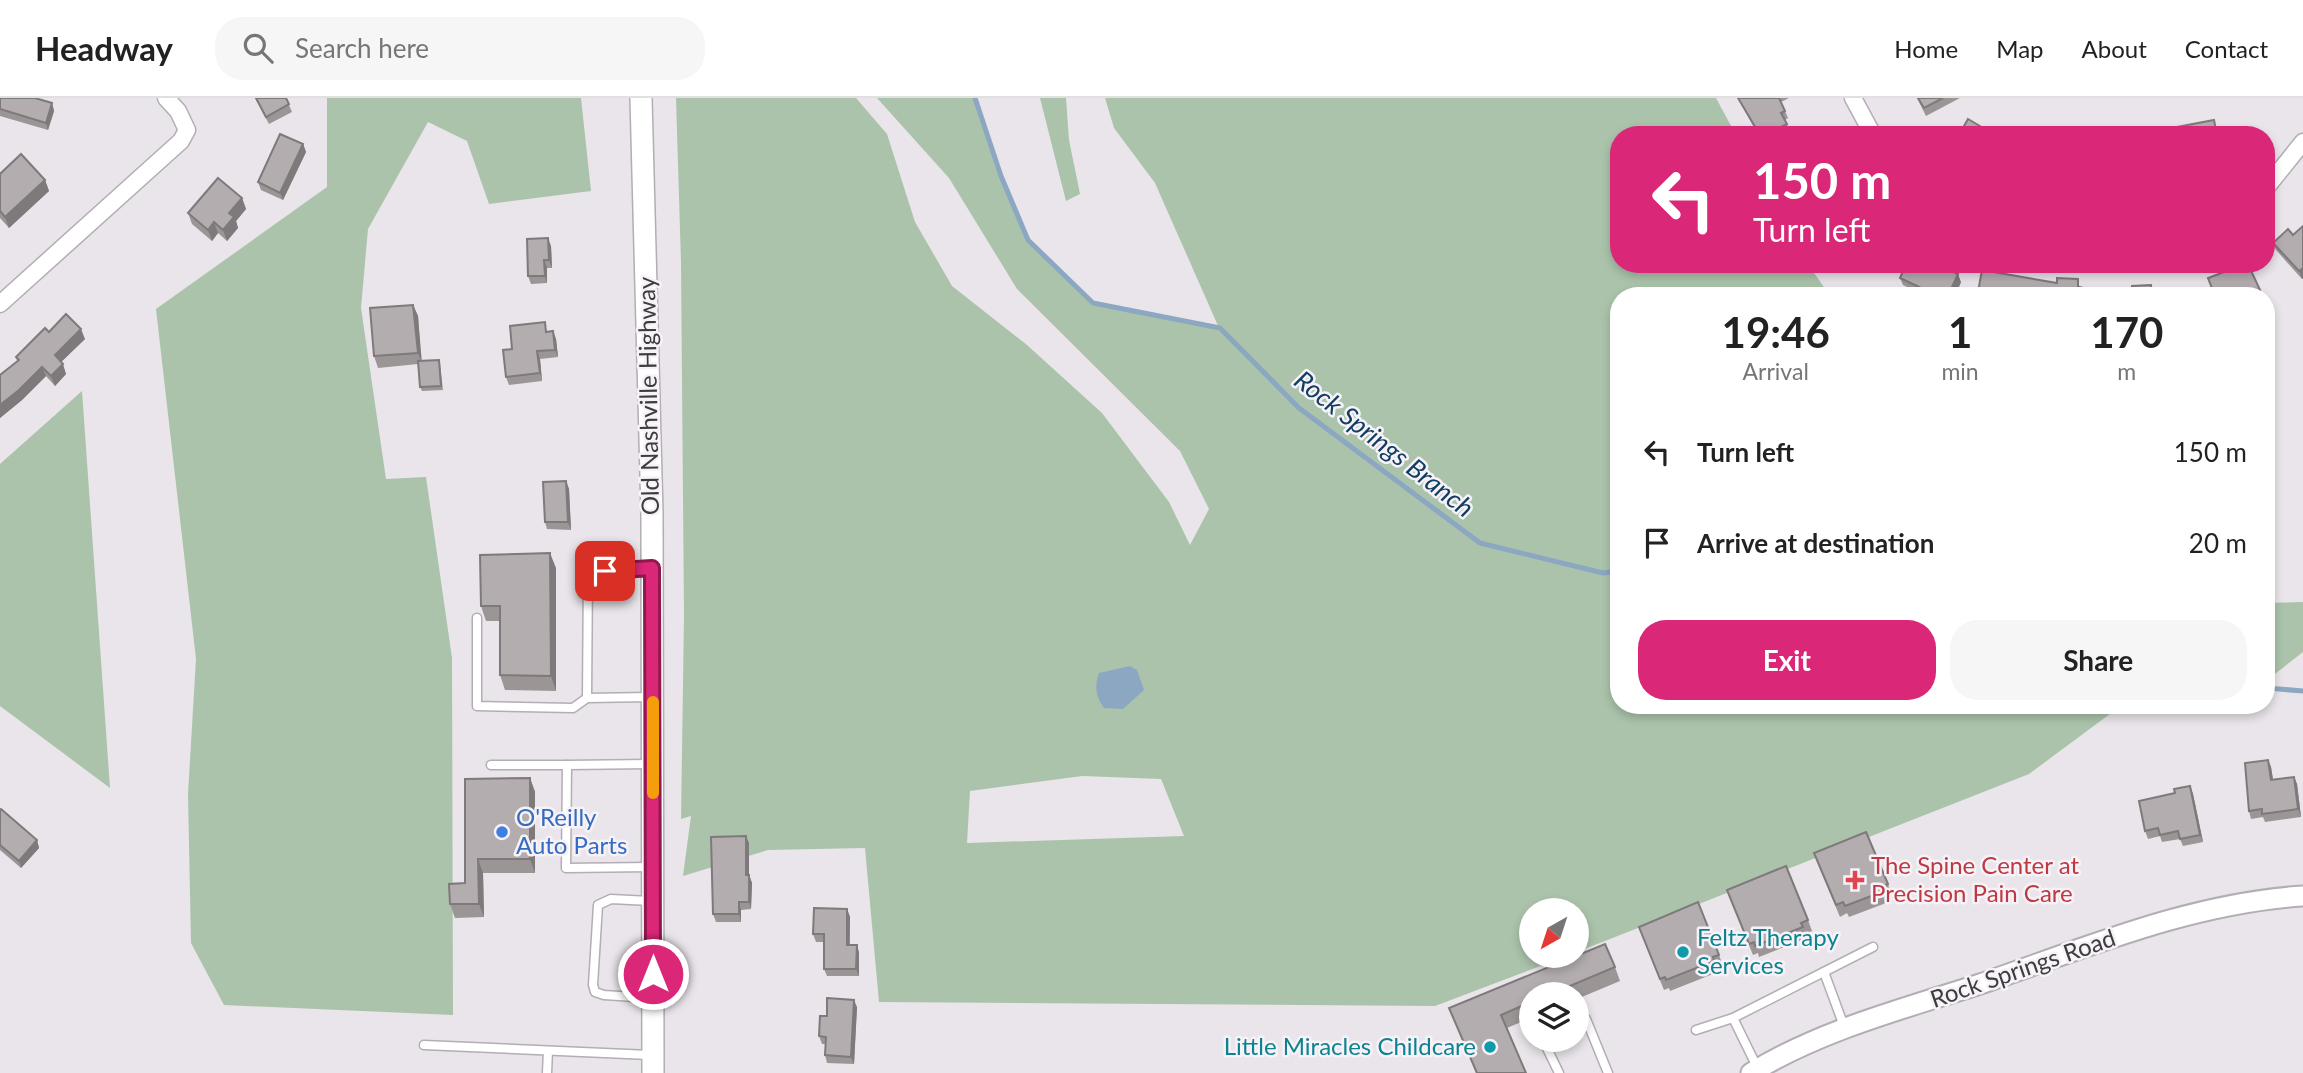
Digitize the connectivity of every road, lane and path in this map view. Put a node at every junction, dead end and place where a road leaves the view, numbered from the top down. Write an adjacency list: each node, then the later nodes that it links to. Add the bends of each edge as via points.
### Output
1 (166, 98): 7 (street, via 187,130 181,141)
2 (641, 98): 8 (main road, Old Nashville Highway)
3 (1853, 98): 4 (street)
4 (1868, 126)
5 (2303, 142): 6 (street)
6 (2275, 177)
7 (0, 304)
8 (652, 568): 10 (main road, Old Nashville Highway); 11 (lane, via 588,572)
9 (477, 618): 11 (lane, via 477,706 573,708)
10 (653, 697): 11 (lane); 12 (main road, Old Nashville Highway)
11 (587, 698)
12 (653, 764): 14 (lane); 15 (main road, Old Nashville Highway)
13 (491, 765): 14 (lane)
14 (567, 765): 15 (lane, via 566,868)
15 (653, 867): 17 (main road, Old Nashville Highway)
16 (2303, 896): 23 (street, Rock Springs Road, via 2195,914)
17 (654, 902): 20 (main road, Old Nashville Highway); 20 (lane, via 611,899 598,905 593,985 595,992 604,995)
18 (1873, 947): 19 (lane)
19 (1824, 972): 21 (lane); 23 (lane)
20 (653, 998): 28 (main road, Old Nashville Highway)
21 (1732, 1018): 24 (lane); 29 (lane)
22 (1589, 1026): 32 (lane)
23 (1844, 1029): 29 (street, Rock Springs Road)
24 (1696, 1030)
25 (424, 1045): 26 (lane)
26 (548, 1051): 28 (lane); 30 (lane)
27 (1549, 1052): 31 (lane)
28 (653, 1064)
29 (1754, 1071)
30 (547, 1073)
31 (1559, 1073)
32 (1608, 1073)

